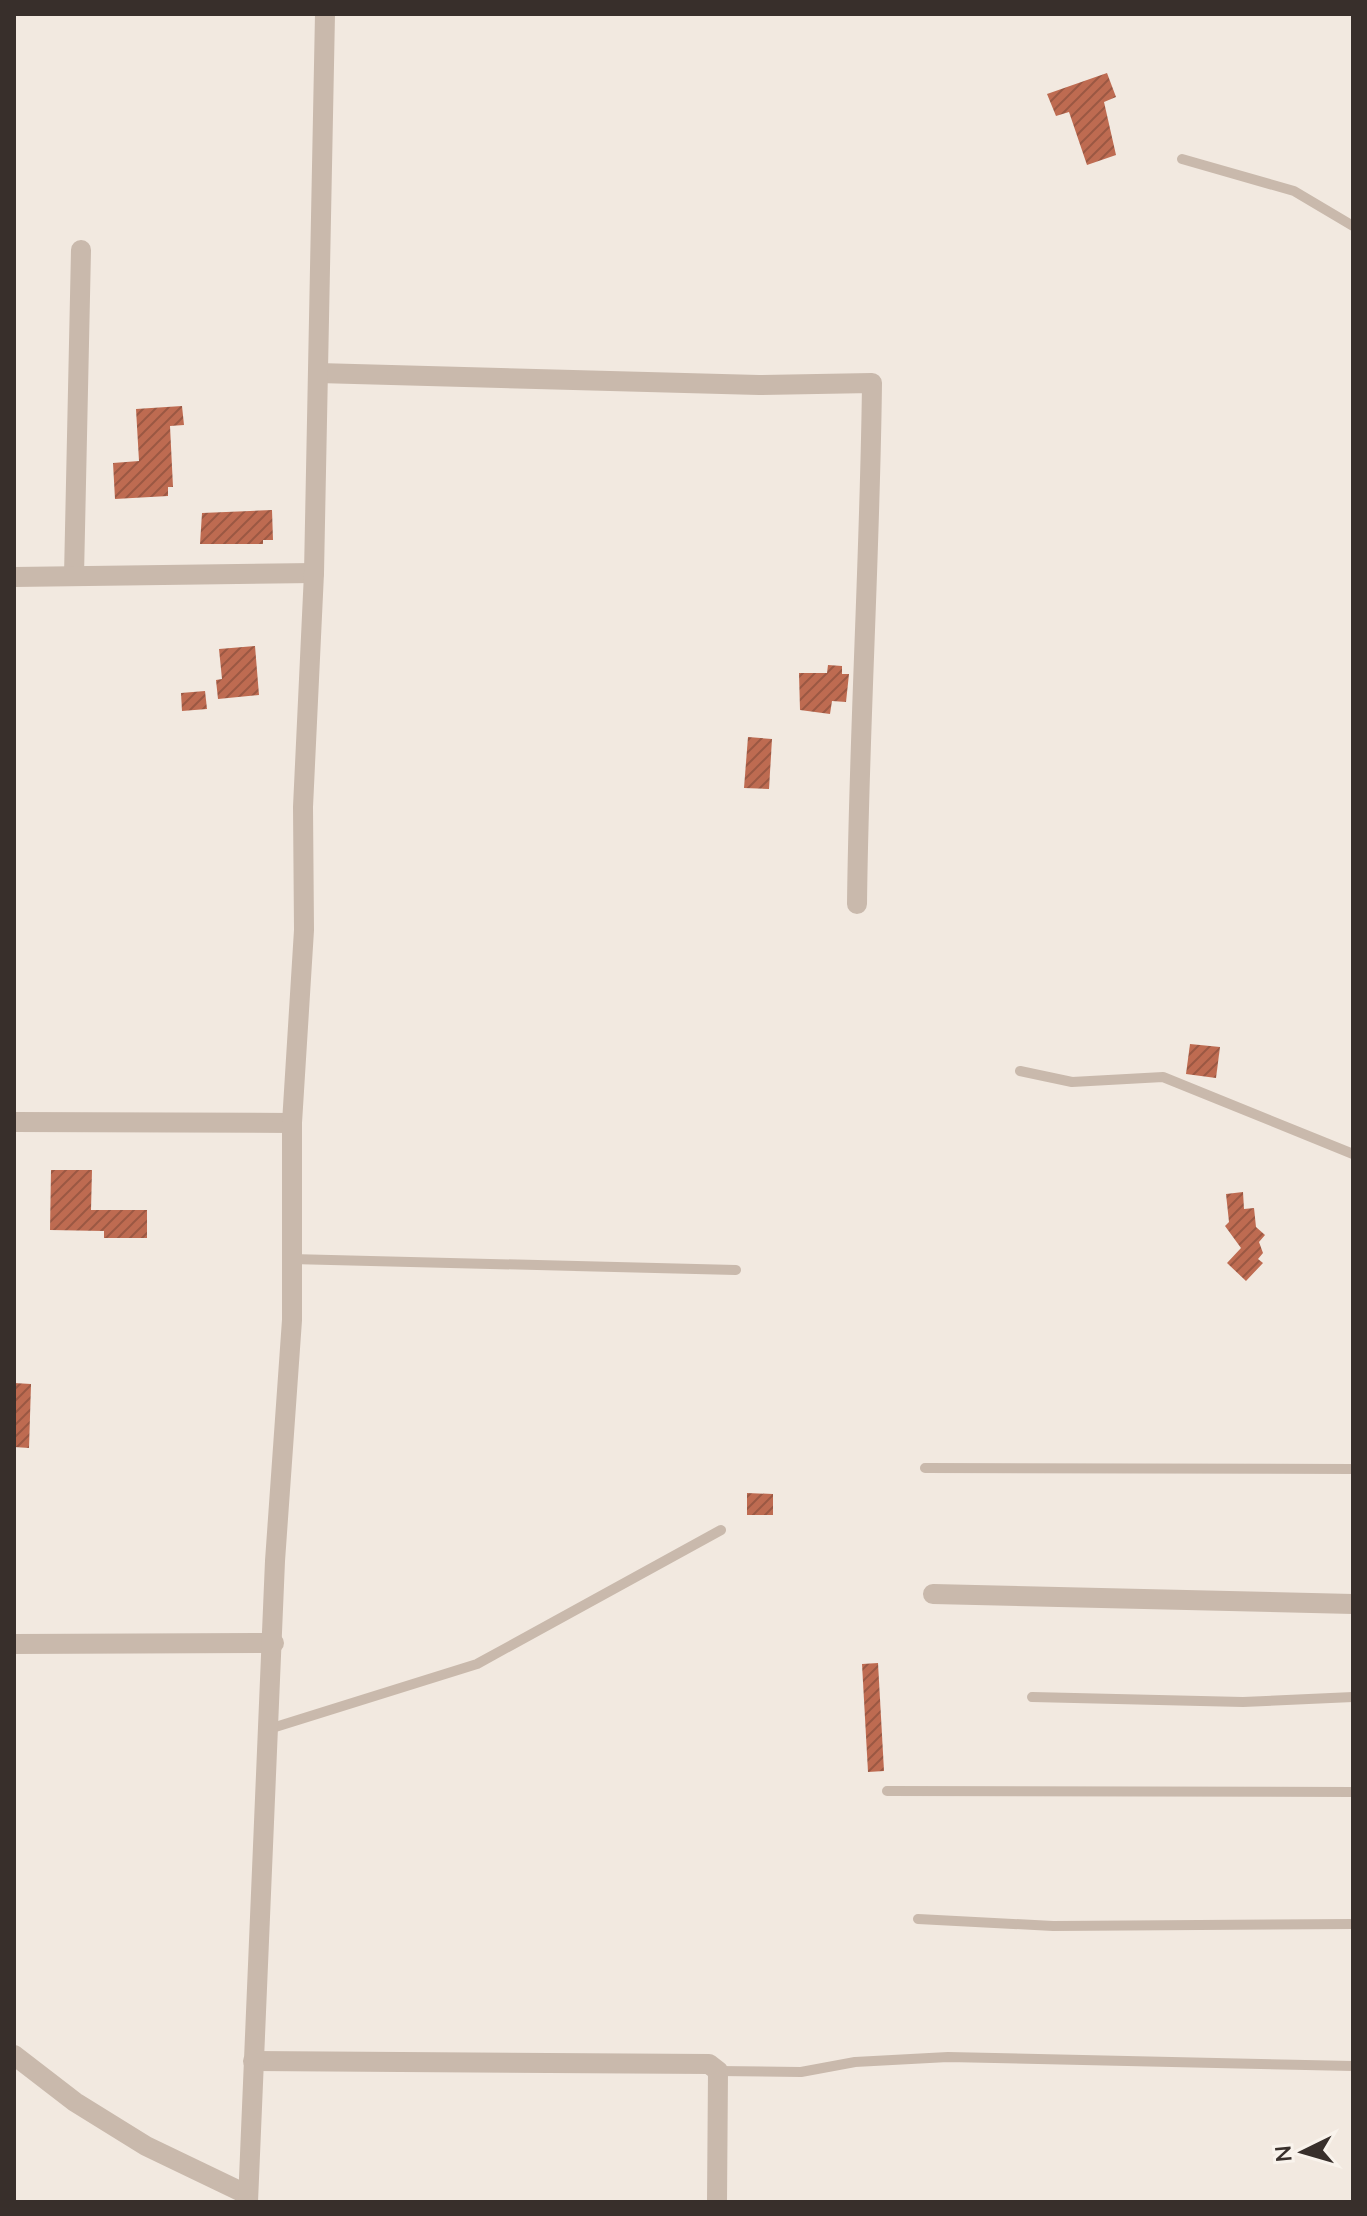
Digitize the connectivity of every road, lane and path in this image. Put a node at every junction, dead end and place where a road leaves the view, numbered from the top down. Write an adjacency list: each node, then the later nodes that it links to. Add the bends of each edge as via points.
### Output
1 (325, 14): 5 (street)
2 (1182, 159): 3 (lane, via 1294,191)
3 (1353, 226)
4 (81, 250): 7 (street)
5 (318, 373): 6 (street); 9 (street, via 759,385 872,383)
6 (314, 573): 7 (street); 12 (street, via 303,807 304,930)
7 (74, 576): 8 (street)
8 (14, 577)
9 (857, 904)
10 (1020, 1071): 13 (lane, via 1072,1082 1163,1077)
11 (14, 1122): 12 (street)
12 (292, 1123): 14 (street)
13 (1353, 1154)
14 (291, 1259): 15 (lane); 21 (street)
15 (736, 1270)
16 (925, 1468): 17 (lane)
17 (1353, 1469)
18 (721, 1530): 25 (lane, via 477,1664)
19 (933, 1594): 20 (street)
20 (1353, 1604)
21 (274, 1643): 22 (street); 25 (street)
22 (14, 1644)
23 (1032, 1697): 24 (lane, via 1243,1702)
24 (1353, 1697)
25 (269, 1729): 31 (street)
26 (887, 1791): 27 (lane)
27 (1353, 1792)
28 (918, 1919): 29 (lane, via 1053,1926)
29 (1353, 1924)
30 (14, 2055): 34 (street, via 75,2102 146,2146)
31 (253, 2061): 33 (street, via 709,2064); 34 (street)
32 (1353, 2066): 33 (lane, via 948,2057 855,2062 801,2072)
33 (718, 2071): 35 (street)
34 (248, 2199)
35 (717, 2202)

